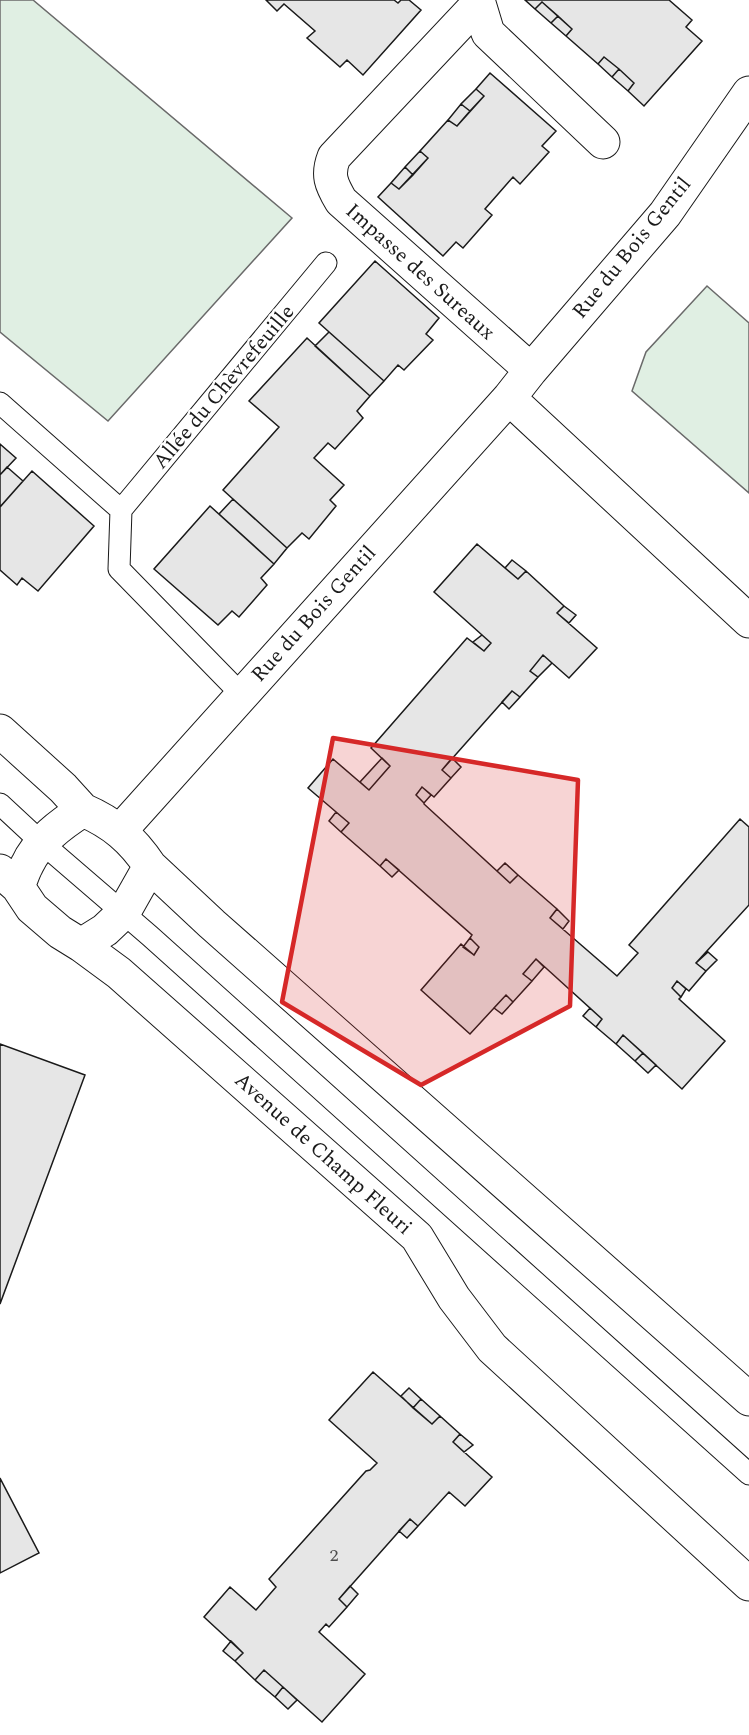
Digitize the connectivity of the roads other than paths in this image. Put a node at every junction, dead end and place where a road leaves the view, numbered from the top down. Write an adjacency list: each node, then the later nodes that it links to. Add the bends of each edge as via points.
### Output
1 (478, 2): 3 (street, via 488,33); 5 (street, Impasse des Sureaux, via 334,157 329,169 341,201)
2 (749, 93): 5 (street, Rue du Bois Gentil, via 665,214)
3 (603, 142)
4 (326, 263): 8 (lane, Allée du Chèvrefeuille)
5 (531, 370): 6 (street, Rue du Bois Gentil)
6 (509, 398): 9 (street); 10 (street, Rue du Bois Gentil)
7 (0, 403): 8 (lane)
8 (121, 510): 10 (lane, via 119,569)
9 (749, 621)
10 (242, 695): 14 (street, Rue du Bois Gentil)
11 (0, 731): 13 (street)
12 (0, 804): 15 (lane)
13 (83, 810): 14 (street); 15 (street, Avenue de Champ Fleuri)
14 (120, 831): 16 (street)
15 (42, 843): 17 (street, Avenue de Champ Fleuri, via 27,864); 18 (lane)
16 (150, 867): 18 (street); 20 (street)
17 (9, 879): 19 (street, Avenue de Champ Fleuri, via 32,908)
18 (124, 912): 19 (street); 21 (lane)
19 (81, 945): 22 (street, Avenue de Champ Fleuri, via 119,973 417,1237 454,1298 492,1347)
20 (749, 1399)
21 (749, 1474)
22 (749, 1584)

